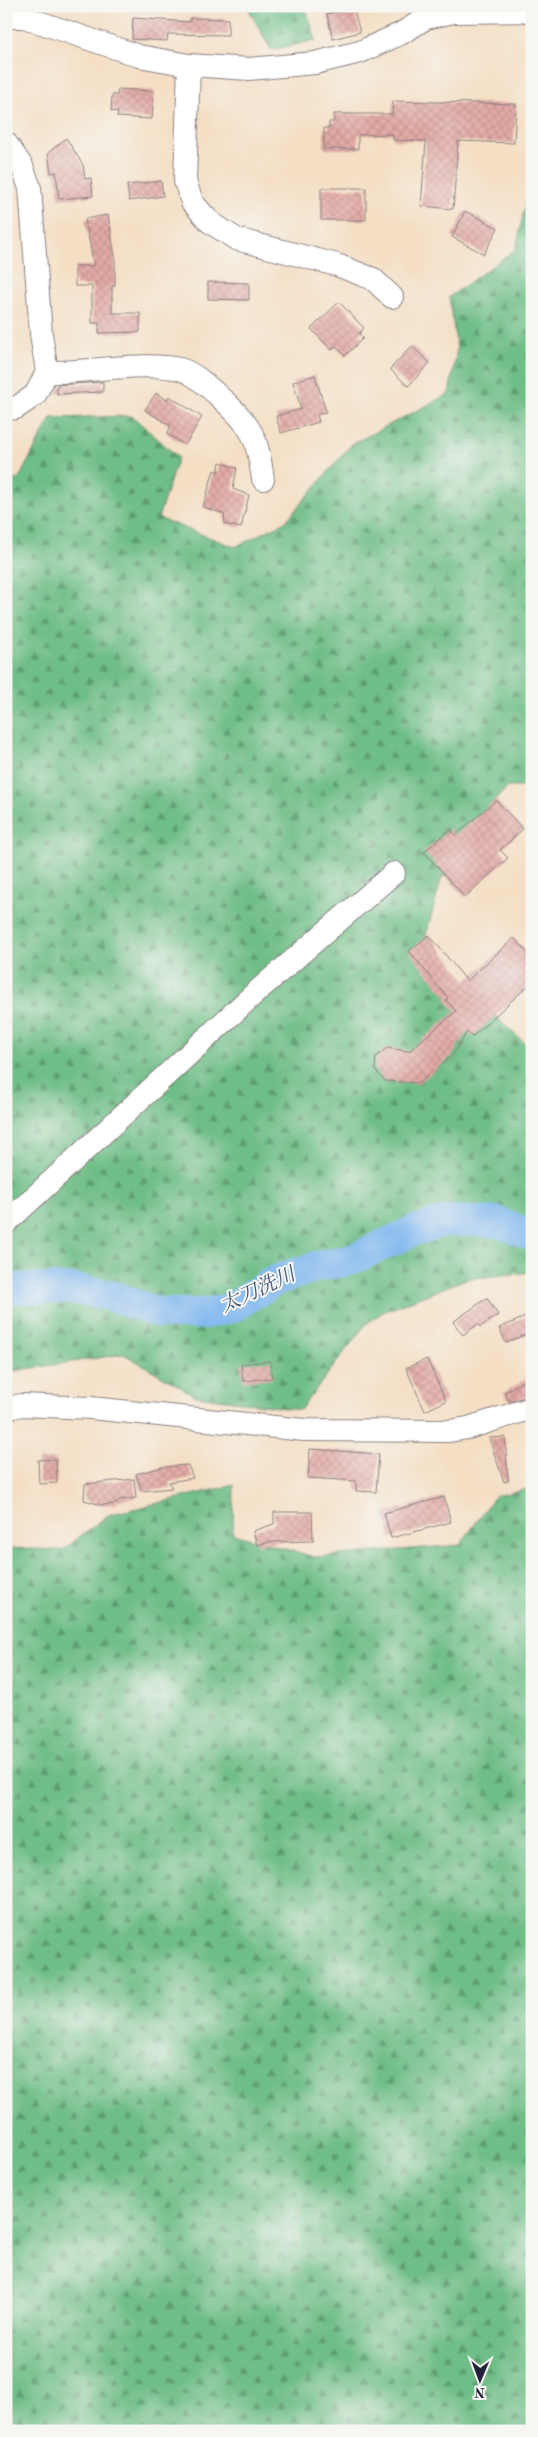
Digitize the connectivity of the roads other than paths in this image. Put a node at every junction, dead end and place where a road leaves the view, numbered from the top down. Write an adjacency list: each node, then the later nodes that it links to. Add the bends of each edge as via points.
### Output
1 (532, 11): 3 (street, via 478,10 426,18 360,52 316,63 249,69)
2 (6, 17): 3 (street, via 24,16 139,56)
3 (189, 66): 5 (street, via 186,181 192,202 210,222 236,239 337,265 373,279)
4 (6, 143): 6 (street, via 22,166 30,188)
5 (392, 297)
6 (47, 372): 7 (street, via 34,395 16,408); 8 (street, via 148,367 182,369 218,396 251,428)
7 (6, 409)
8 (263, 479)
9 (394, 873): 10 (street, via 255,993)
10 (6, 1223)
11 (532, 1408): 12 (street, via 449,1431 304,1430 91,1408 21,1406)
12 (6, 1409)

